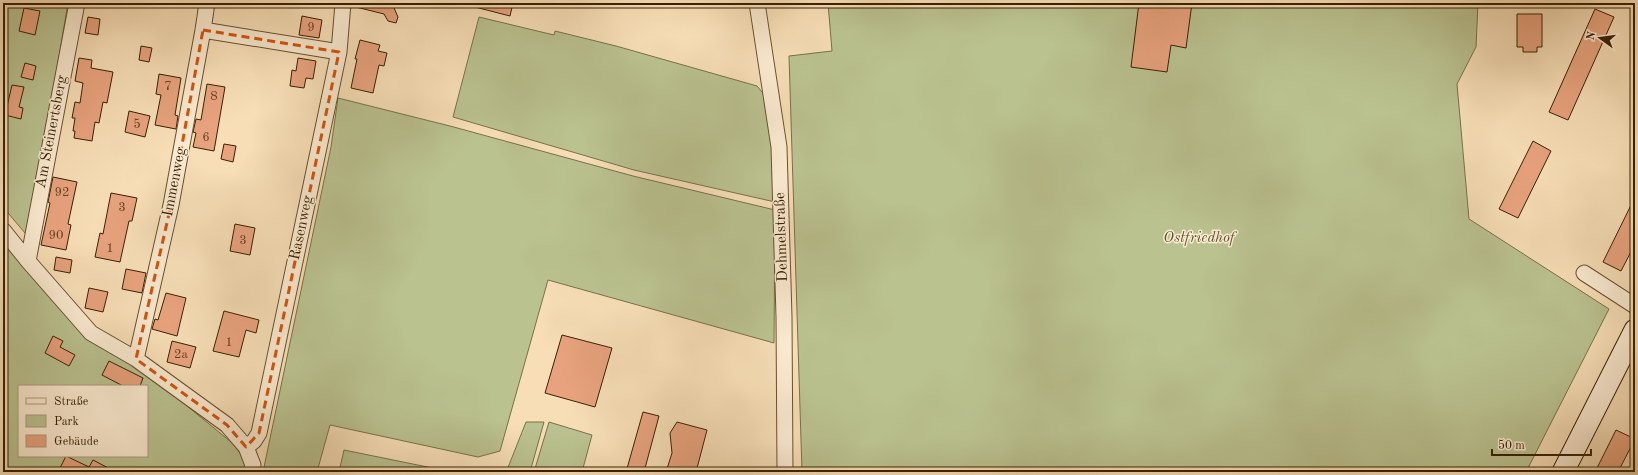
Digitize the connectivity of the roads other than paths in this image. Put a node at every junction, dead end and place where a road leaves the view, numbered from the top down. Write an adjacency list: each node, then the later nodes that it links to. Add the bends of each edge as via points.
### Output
1 (77, 3): 8 (street, Am Steinertsberg)
2 (207, 3): 5 (street, Immenweg)
3 (343, 3): 6 (street, Rasenweg)
4 (757, 3): 15 (street, Dehmelstraße, via 779,147 784,317)
5 (203, 30): 6 (street); 12 (street, Immenweg, via 171,205)
6 (339, 52): 13 (street, Rasenweg, via 259,433)
7 (3, 230): 8 (street)
8 (28, 261): 12 (street, via 91,333)
9 (1584, 273): 10 (street)
10 (1635, 306)
11 (1635, 330): 16 (main road)
12 (136, 359): 13 (street, via 228,425)
13 (246, 447): 14 (street, via 253,465)
14 (251, 472)
15 (784, 472)
16 (1563, 472)

